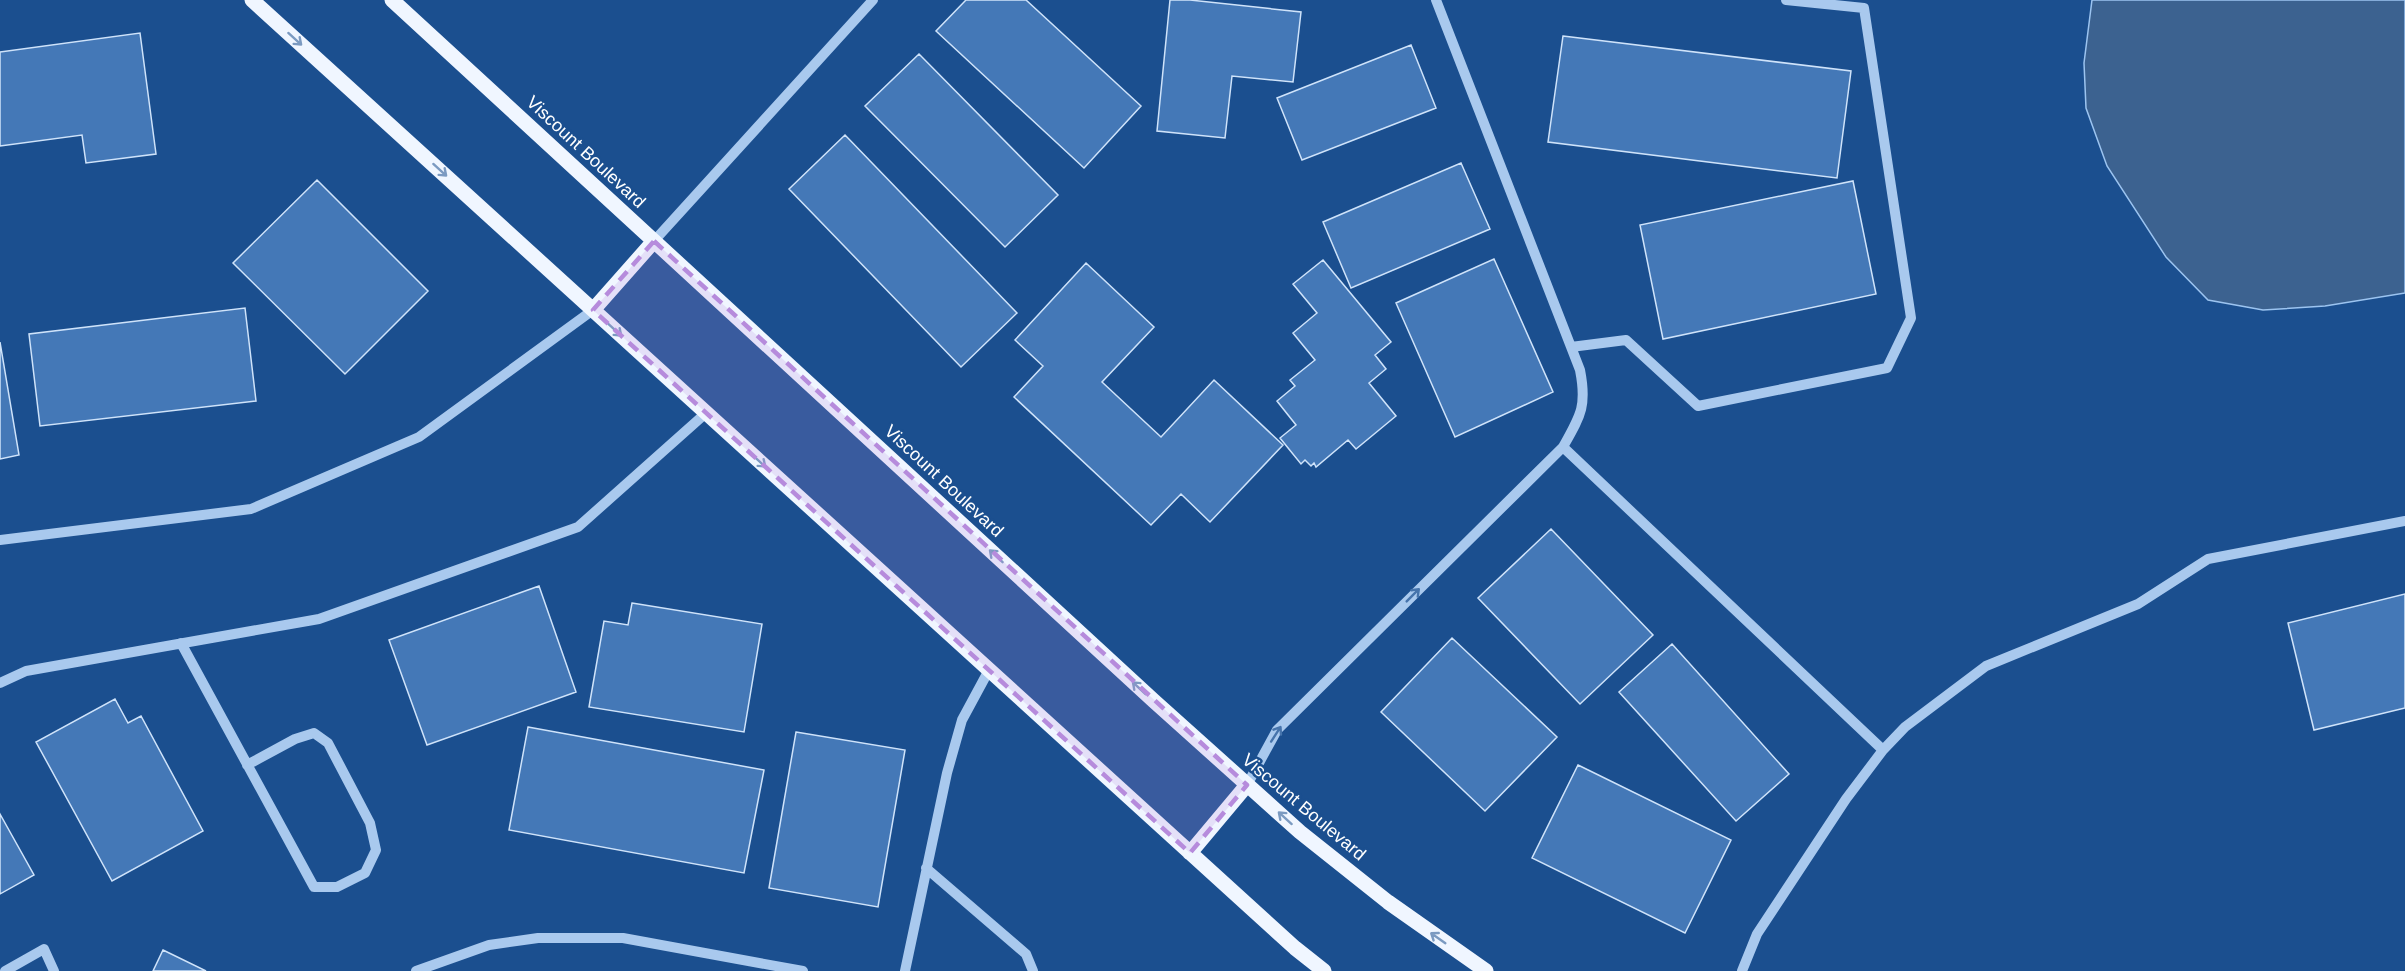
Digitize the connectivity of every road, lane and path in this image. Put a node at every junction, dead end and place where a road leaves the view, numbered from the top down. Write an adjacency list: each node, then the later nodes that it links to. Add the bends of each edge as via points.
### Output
1 (252, 0): 7 (main road, one-way to 7)
2 (392, 0): 6 (main road, Viscount Boulevard)
3 (873, 0): 6 (lane)
4 (1436, 0): 8 (lane)
5 (1786, 0): 8 (lane, via 1864,8 1911,318 1887,368 1698,406 1626,340)
6 (654, 241): 7 (main road); 18 (main road, Viscount Boulevard, one-way to 6)
7 (593, 310): 9 (main road, one-way to 9); 12 (lane, via 419,436 251,509)
8 (1571, 346): 10 (lane, via 1585,396 1578,422)
9 (706, 413): 13 (lane, via 578,527 319,619); 14 (main road, one-way to 14)
10 (1563, 447): 16 (lane); 18 (lane, one-way to 10, via 1277,729)
11 (2405, 522): 16 (lane, via 2208,559 2138,604 1986,666 1905,727)
12 (0, 540)
13 (181, 643): 15 (lane, via 26,671); 17 (lane)
14 (989, 670): 19 (main road); 20 (lane, via 962,720)
15 (0, 683)
16 (1882, 750): 29 (lane, via 1757,934)
17 (247, 765): 17 (lane, via 314,887 337,887 365,873 376,850 370,823 328,743 314,733)
18 (1247, 785): 19 (main road); 28 (main road, Viscount Boulevard, one-way to 18, via 1388,902)
19 (1190, 853): 27 (main road)
20 (926, 868): 25 (lane); 26 (lane, via 1026,954)
21 (5, 971): 22 (lane, via 44,949)
22 (54, 971)
23 (416, 971): 24 (lane, via 489,945 538,938 623,938)
24 (803, 971)
25 (906, 971)
26 (1033, 971)
27 (1324, 971)
28 (1486, 971)
29 (1742, 971)

